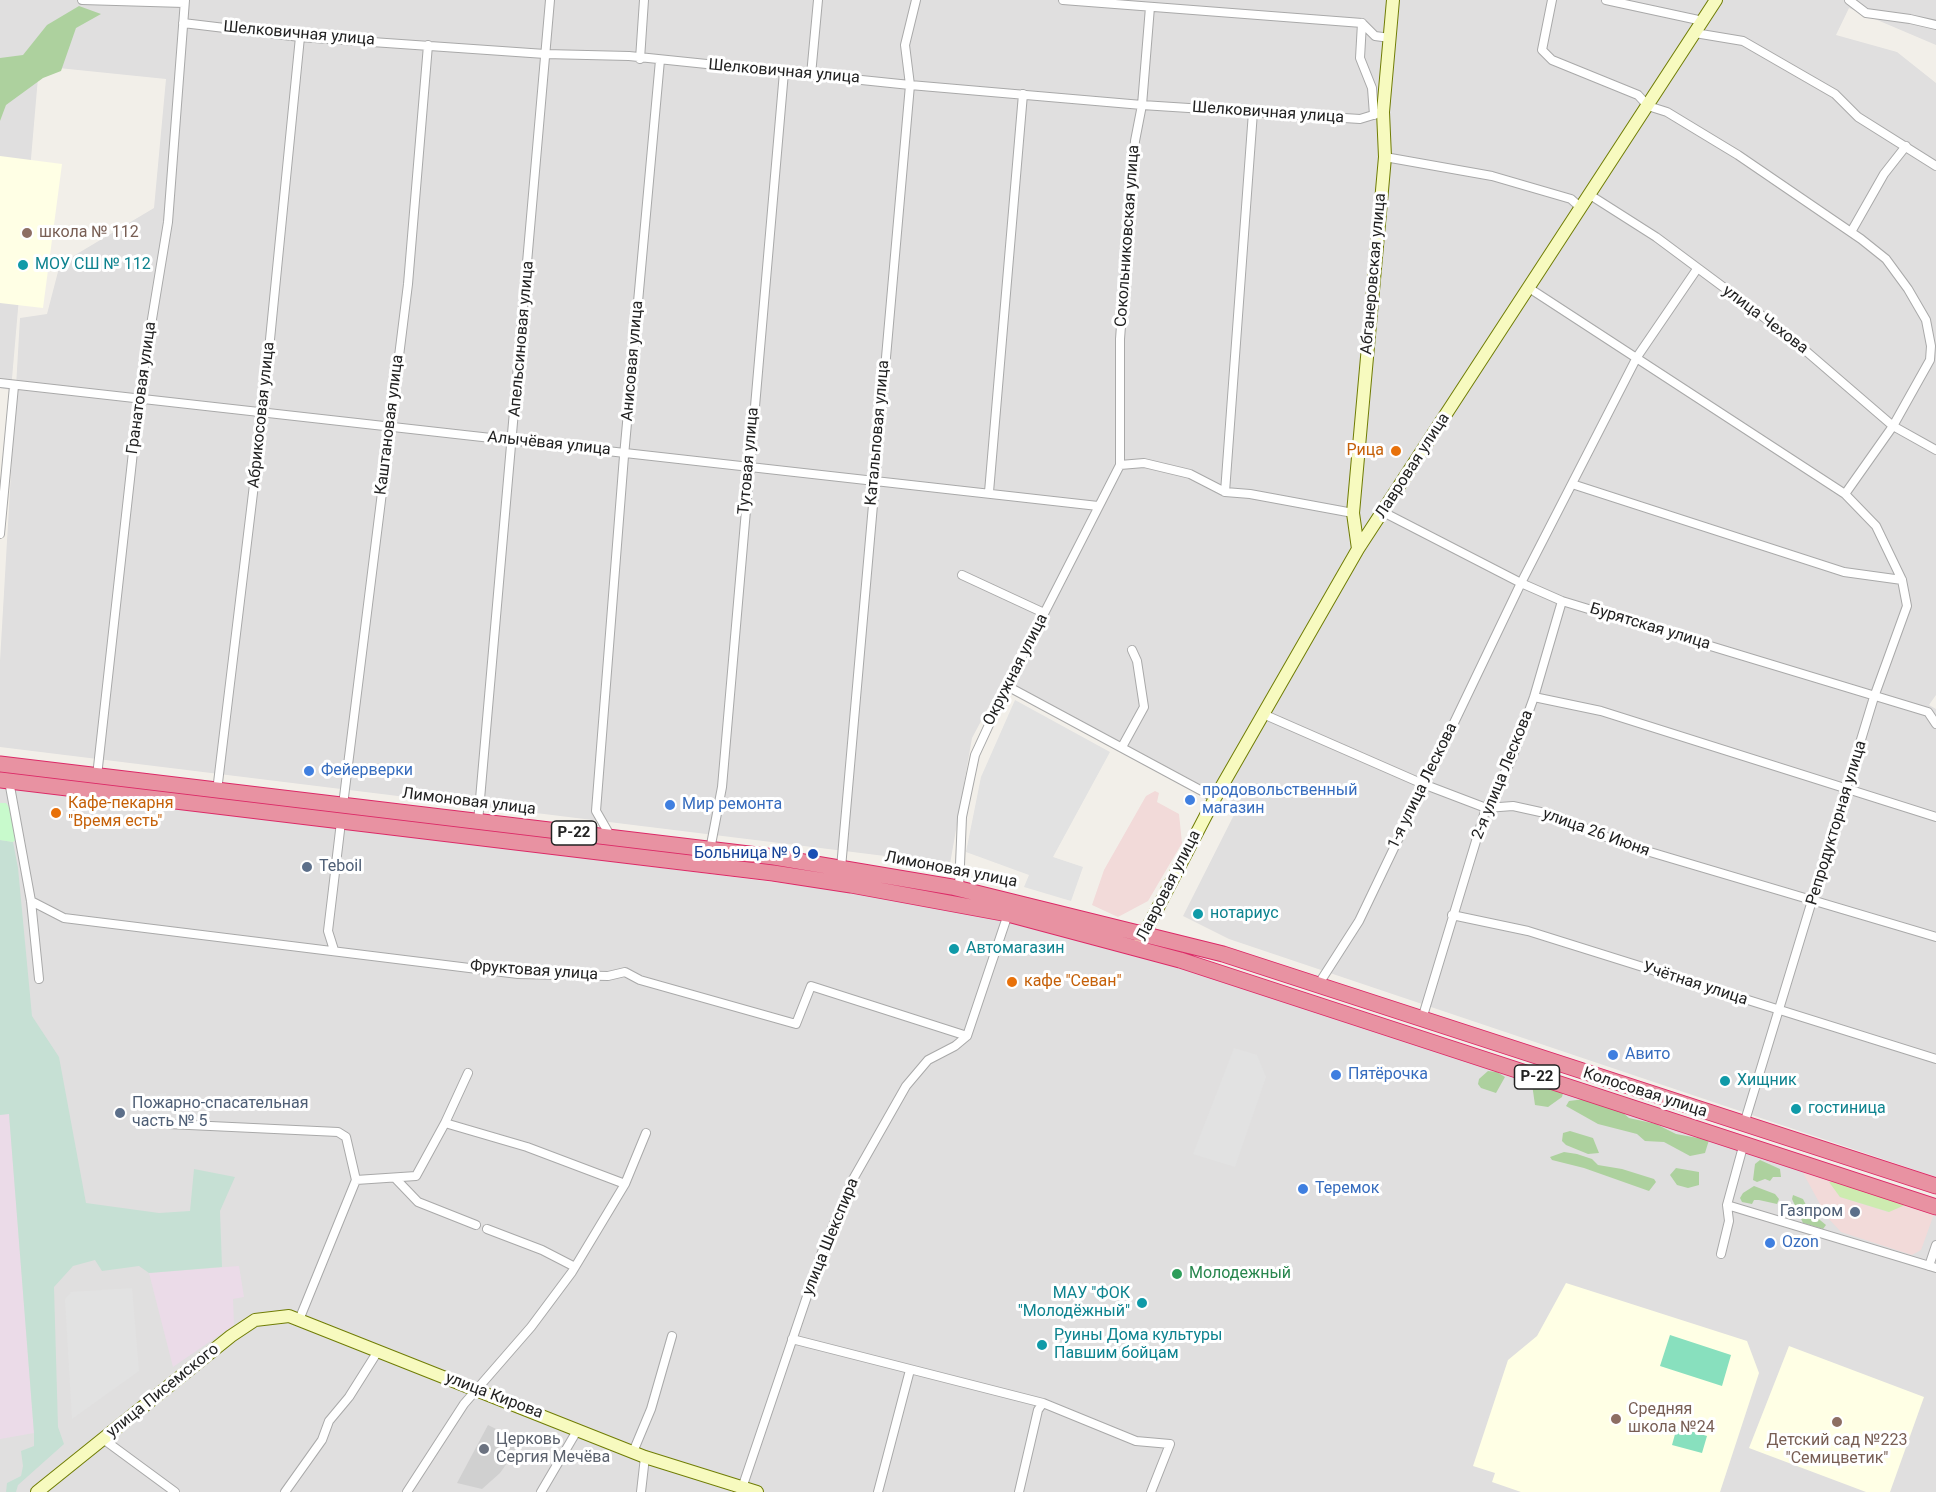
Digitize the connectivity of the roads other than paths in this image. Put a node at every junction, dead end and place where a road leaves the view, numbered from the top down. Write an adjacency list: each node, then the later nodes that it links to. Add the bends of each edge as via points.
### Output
1 (82, 0): 12 (street)
2 (550, 0): 22 (street, Апельсиновая улица)
3 (644, 0): 23 (street)
4 (819, 0): 26 (street)
5 (916, 0): 27 (street, Катальповая улица, via 905,45)
6 (1063, 0): 13 (street)
7 (1393, 0): 20 (street, Абганеровская улица)
8 (1552, 0): 30 (street, via 1542,50 1552,60 1638,95)
9 (1606, 0): 14 (street)
10 (1716, 0): 14 (street, Лавровая улица)
11 (1849, 0): 17 (street, via 1866,14)
12 (185, 2): 16 (street, Гранатовая улица)
13 (1150, 7): 15 (street); 29 (street, Сокольниковская улица)
14 (1702, 21): 18 (street, Лавровая улица)
15 (1362, 22): 20 (street, via 1375,36); 32 (street, via 1360,58)
16 (183, 23): 19 (street, Шелковичная улица); 44 (street, Гранатовая улица, via 168,222)
17 (1936, 25)
18 (1695, 33): 30 (street, Лавровая улица); 33 (street, via 1743,41 1835,94 1858,117)
19 (300, 37): 21 (street, Шелковичная улица); 45 (street, Абрикосовая улица)
20 (1390, 38): 32 (street, Абганеровская улица)
21 (428, 45): 22 (street, Шелковичная улица); 46 (street, Каштановая улица, via 408,284)
22 (545, 54): 23 (street, Шелковичная улица); 48 (street, Апельсиновая улица)
23 (640, 59): 24 (street, Шелковичная улица)
24 (660, 60): 25 (street, Шелковичная улица); 50 (street, Анисовая улица)
25 (784, 72): 26 (street, Шелковичная улица); 52 (street, Тутовая улица)
26 (811, 75): 27 (street, Шелковичная улица)
27 (910, 85): 28 (street, Шелковичная улица); 53 (street, Катальповая улица)
28 (1023, 94): 29 (street, Шелковичная улица); 55 (street)
29 (1142, 105): 31 (street, Шелковичная улица); 51 (street, Сокольниковская улица, via 1135,141 1120,339)
30 (1648, 106): 36 (street, Лавровая улица); 38 (street, via 1667,112 1738,155)
31 (1252, 112): 32 (street, Шелковичная улица, via 1360,119); 56 (street)
32 (1378, 113): 34 (street, Абганеровская улица)
33 (1906, 146): 35 (street); 38 (street, via 1884,174)
34 (1385, 157): 37 (street, via 1492,176 1571,199); 60 (street, Абганеровская улица)
35 (1936, 166)
36 (1590, 195): 37 (street, Лавровая улица); 39 (street, улица Чехова)
37 (1581, 208): 40 (street, Лавровая улица)
38 (1851, 232): 47 (street, via 1886,259 1926,320 1930,360)
39 (1697, 269): 41 (street, 1-я улица Лескова); 47 (street, улица Чехова, via 1785,333)
40 (1529, 288): 41 (street, Репродукторная улица); 59 (street, Лавровая улица)
41 (1637, 357): 54 (street, 1-я улица Лескова); 57 (street, Репродукторная улица)
42 (0, 383): 43 (street, Алычёвая улица)
43 (14, 386): 44 (street, Алычёвая улица); 61 (street)
44 (139, 398): 45 (street, Алычёвая улица); 76 (street, Гранатовая улица)
45 (264, 410): 46 (street, Алычёвая улица); 80 (street, Абрикосовая улица)
46 (390, 426): 48 (street, Алычёвая улица); 82 (street, Каштановая улица)
47 (1893, 426): 49 (street, улица Чехова); 57 (street)
48 (514, 441): 50 (street, Алычёвая улица); 86 (street, Апельсиновая улица)
49 (1936, 450)
50 (624, 452): 52 (street, Алычёвая улица); 87 (street, Анисовая улица, via 596,811)
51 (1120, 465): 56 (street, via 1144,463 1190,474); 58 (street, Окружная улица)
52 (749, 466): 53 (street, Алычёвая улица); 88 (street, Тутовая улица, via 722,787)
53 (874, 480): 55 (street, Алычёвая улица); 89 (street, Катальповая улица)
54 (1572, 484): 64 (street, via 1844,572); 65 (street, 1-я улица Лескова)
55 (989, 492): 58 (street, Алычёвая улица)
56 (1225, 492): 60 (street)
57 (1845, 495): 64 (street, Репродукторная улица, via 1876,526)
58 (1098, 506): 67 (street, Окружная улица)
59 (1383, 512): 62 (street, Лавровая улица); 65 (street, Бурятская улица)
60 (1353, 513): 62 (street, Абганеровская улица)
61 (0, 534)
62 (1358, 549): 72 (street, Лавровая улица)
63 (962, 575): 67 (street)
64 (1902, 580): 71 (street, Репродукторная улица, via 1907,606)
65 (1521, 583): 66 (street, Бурятская улица); 78 (street, 1-я улица Лескова)
66 (1562, 601): 70 (street, 2-я улица Лескова); 71 (street, Бурятская улица)
67 (1044, 613): 69 (street, Окружная улица)
68 (1132, 651): 74 (street, via 1144,707)
69 (1007, 686): 74 (street); 90 (street, Окружная улица, via 975,755 962,817)
70 (1534, 696): 79 (street, via 1601,711); 83 (street, 2-я улица Лескова, via 1511,760)
71 (1874, 697): 73 (street, Бурятская улица, via 1929,712); 79 (street, Репродукторная улица)
72 (1263, 714): 78 (street, улица 26 Июня); 81 (street, Лавровая улица)
73 (1936, 724)
74 (1122, 747): 81 (street)
75 (0, 764): 76 (highway, Лимоновая улица / Р-22)
76 (97, 776): 80 (highway, Лимоновая улица / Р-22)
77 (5, 780): 85 (highway, Лимоновая улица / Р-22); 91 (street)
78 (1423, 784): 83 (street, улица 26 Июня); 100 (street, 1-я улица Лескова, via 1359,921)
79 (1848, 789): 84 (street); 92 (street, Репродукторная улица)
80 (218, 791): 82 (highway, Лимоновая улица / Р-22)
81 (1215, 798): 95 (street, Лавровая улица)
82 (343, 805): 86 (highway, Лимоновая улица / Р-22)
83 (1486, 808): 92 (street, улица 26 Июня, via 1513,806 1554,815 1623,844); 94 (street, 2-я улица Лескова)
84 (1936, 817)
85 (342, 822): 93 (highway, Лимоновая улица / Р-22, via 772,873); 98 (street, via 328,931)
86 (478, 822): 87 (highway, Лимоновая улица / Р-22)
87 (611, 838): 88 (highway, Лимоновая улица / Р-22)
88 (710, 850): 89 (highway, Лимоновая улица / Р-22)
89 (841, 868): 90 (highway, Лимоновая улица / Р-22)
90 (959, 888): 95 (highway, Лимоновая улица / Р-22)
91 (31, 901): 98 (street, Фруктовая улица, via 63,918); 99 (street)
92 (1814, 901): 96 (street, улица 26 Июня); 101 (street, Репродукторная улица)
93 (1008, 914): 97 (highway, Лимоновая улица / Р-22); 103 (street)
94 (1452, 915): 101 (street, Учётная улица, via 1527,931); 102 (street, 2-я улица Лескова)
95 (1143, 932): 97 (street, Лавровая улица); 100 (highway, Колосовая улица / Р-22)
96 (1936, 937)
97 (1138, 948): 110 (highway, Колосовая улица / Р-22)
98 (334, 950): 103 (street, Фруктовая улица, via 518,974 608,976 624,972 640,980 796,1024 811,986)
99 (39, 979)
100 (1318, 985): 102 (highway, Колосовая улица / Р-22)
101 (1777, 1010): 104 (street, Учётная улица); 108 (street, Репродукторная улица)
102 (1422, 1019): 108 (highway, Колосовая улица / Р-22)
103 (967, 1036): 125 (street, улица Шекспира, via 928,1060 906,1086 852,1181)
104 (1936, 1059)
105 (468, 1073): 106 (street)
106 (445, 1123): 111 (street, via 416,1176); 113 (street, via 527,1147)
107 (168, 1124): 112 (street, via 338,1132 348,1141)
108 (1744, 1124): 114 (highway, Колосовая улица / Р-22)
109 (646, 1133): 113 (street)
110 (1744, 1143): 115 (street); 116 (highway, Колосовая улица / Р-22)
111 (395, 1178): 112 (street); 117 (street, via 418,1202)
112 (356, 1180): 123 (street)
113 (625, 1184): 121 (street)
114 (1936, 1186)
115 (1727, 1205): 120 (street, via 1729,1221); 122 (street)
116 (1936, 1207)
117 (476, 1225)
118 (487, 1229): 121 (street)
119 (1936, 1245): 122 (street)
120 (1721, 1254)
121 (575, 1267): 128 (street, via 531,1327)
122 (1933, 1267)
123 (299, 1320): 126 (street, улица Кирова); 131 (street, улица Писемского, via 289,1316 255,1320)
124 (672, 1336): 132 (street, via 651,1409)
125 (792, 1339): 127 (street); 134 (street, улица Шекспира)
126 (378, 1351): 128 (street, улица Кирова); 137 (street)
127 (910, 1370): 129 (street); 142 (street)
128 (477, 1389): 130 (street, улица Кирова); 138 (street)
129 (1043, 1403): 143 (street, via 1038,1410); 144 (street, via 1136,1441 1170,1444)
130 (578, 1429): 132 (street, улица Кирова); 139 (street)
131 (103, 1439): 135 (street, улица Писемского); 136 (street)
132 (633, 1452): 133 (street, улица Кирова)
133 (645, 1457): 134 (street, улица Кирова); 140 (street)
134 (742, 1490): 141 (street, улица Кирова)
135 (38, 1492)
136 (175, 1492)
137 (285, 1492)
138 (407, 1492)
139 (541, 1492)
140 (640, 1492)
141 (757, 1492)
142 (878, 1492)
143 (1019, 1492)
144 (1151, 1492)

